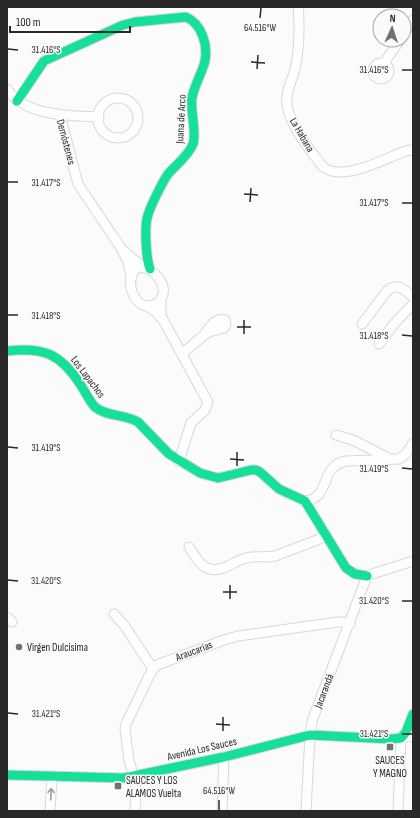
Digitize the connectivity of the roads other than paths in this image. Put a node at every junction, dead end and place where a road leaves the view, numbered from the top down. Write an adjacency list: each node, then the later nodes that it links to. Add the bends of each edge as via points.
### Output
1 (298, 7): 8 (street, La Habana, via 297,60 287,94 287,105 293,124 322,166 327,171 341,173 409,150)
2 (394, 48): 3 (street)
3 (384, 63)
4 (7, 88): 5 (street)
5 (17, 101): 6 (street, Demóstenes, via 32,108); 10 (street, Juana de Arco, via 44,61 110,30 142,21 180,17 193,20 202,32 206,57 192,98 194,142 191,149 170,172 146,216)
6 (60, 115): 7 (street); 9 (street, Demóstenes, via 78,184)
7 (99, 116): 7 (street, via 102,129 118,138 130,134 138,118 134,106 129,101 116,98 104,104)
8 (413, 151)
9 (121, 248): 11 (street, Demóstenes); 13 (street, Demóstenes)
10 (146, 248): 11 (street, via 143,256); 12 (street, Juana de Arco)
11 (133, 259): 12 (street, Demóstenes)
12 (148, 268): 13 (street, via 139,267 133,272); 15 (street, Demóstenes, via 157,276 162,286)
13 (132, 278): 17 (street, Demóstenes, via 131,288 134,296)
14 (413, 297): 19 (street, via 401,287 392,287)
15 (162, 298): 17 (street, via 156,304); 18 (street, Demóstenes)
16 (413, 304): 21 (street)
17 (147, 306): 18 (street, Demóstenes)
18 (163, 320): 23 (street)
19 (362, 324)
20 (204, 335): 23 (street)
21 (379, 344)
22 (7, 351): 27 (street, Los Lapachos, via 30,349 59,359 66,365 94,406 104,413 138,422 160,446)
23 (182, 354): 27 (street, via 208,402 205,410 191,423)
24 (336, 435): 26 (street, via 353,440)
25 (413, 443): 26 (street, via 403,457)
26 (391, 460): 28 (street, via 340,462 331,469 317,498)
27 (179, 461): 28 (street, Los Lapachos, via 218,478 256,470 279,489)
28 (305, 501): 29 (street)
29 (326, 535): 30 (street, via 275,556 250,557 217,569 204,567); 32 (street, via 346,568 355,574)
30 (189, 548)
31 (413, 561): 32 (street)
32 (368, 576): 34 (street, Jacarandá)
33 (114, 614): 35 (street)
34 (350, 624): 35 (street, Araucarias, via 338,622 238,636 162,663); 37 (street, Jacarandá, via 312,722)
35 (153, 669): 43 (street, via 125,729)
36 (413, 714): 39 (street)
37 (310, 735): 39 (street, Avenida Los Sauces); 40 (street, Avenida Los Sauces); 47 (street, Jacarandá)
38 (413, 736): 39 (street)
39 (401, 738): 48 (street)
40 (224, 757): 43 (street, Avenida Los Sauces); 46 (street)
41 (7, 775): 42 (street, Avenida Los Sauces)
42 (52, 776): 43 (street, Avenida Los Sauces); 44 (street, one-way to 42)
43 (134, 777): 45 (street)
44 (50, 811)
45 (135, 811)
46 (222, 811)
47 (306, 811)
48 (398, 811)

